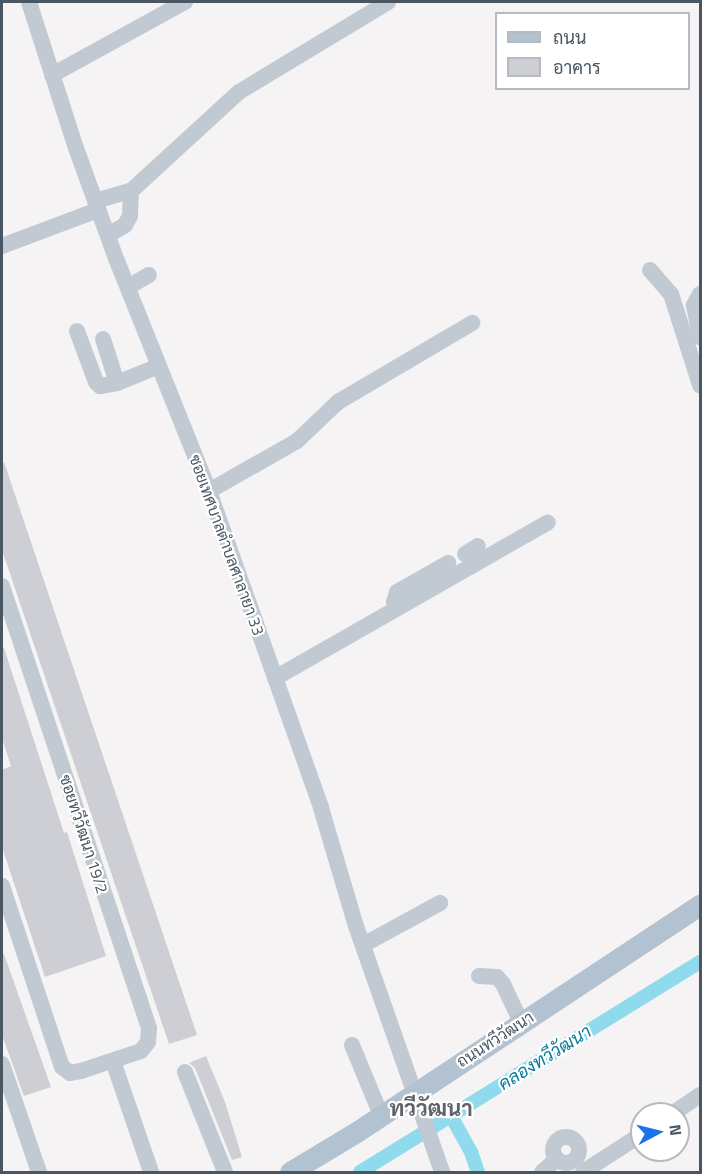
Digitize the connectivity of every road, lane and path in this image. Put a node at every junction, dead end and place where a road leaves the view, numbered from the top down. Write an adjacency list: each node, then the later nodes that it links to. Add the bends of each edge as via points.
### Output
1 (29, 2): 4 (street, ซอยเทศบาลตำบลศาลายา 33)
2 (184, 2): 4 (street)
3 (388, 2): 5 (street, via 240,92)
4 (52, 75): 6 (street, ซอยเทศบาลตำบลศาลายา 33)
5 (131, 191): 6 (street); 7 (street, via 130,216 125,225)
6 (97, 206): 7 (street, ซอยเทศบาลตำบลศาลายา 33); 8 (street)
7 (108, 235): 11 (street, ซอยเทศบาลตำบลศาลายา 33)
8 (2, 246)
9 (650, 270): 19 (street, via 671,294)
10 (149, 275): 11 (street)
11 (128, 287): 17 (street, ซอยเทศบาลตำบลศาลายา 33)
12 (700, 294): 15 (street, via 694,305)
13 (472, 324): 20 (street, via 338,402 297,441)
14 (77, 332): 18 (street, via 96,382 106,386)
15 (700, 337)
16 (103, 339): 18 (street)
17 (159, 366): 18 (street); 20 (street, ซอยเทศบาลตำบลศาลายา 33)
18 (117, 382)
19 (700, 385)
20 (209, 491): 25 (street, ซอยเทศบาลตำบลศาลายา 33)
21 (548, 522): 24 (street)
22 (448, 563): 24 (street, via 397,592)
23 (2, 586): 33 (street, ซอยทวีวัฒนา 19/2, via 149,1028 148,1042 141,1051)
24 (397, 608): 25 (street)
25 (275, 678): 29 (street, ซอยเทศบาลตำบลศาลายา 33)
26 (2, 886): 33 (street, ซอยทวีวัฒนา 19/2, via 62,1067 70,1073)
27 (440, 903): 29 (street)
28 (700, 905): 31 (main road, ถนนทวีวัฒนา)
29 (363, 945): 36 (street, ซอยเทศบาลตำบลศาลายา 33)
30 (479, 976): 31 (street, via 497,977)
31 (521, 1022): 36 (main road, ถนนทวีวัฒนา)
32 (352, 1045): 37 (street)
33 (113, 1061): 42 (street)
34 (2, 1064): 41 (street)
35 (185, 1072): 43 (street)
36 (414, 1092): 37 (main road, ถนนทวีวัฒนา); 40 (street, ซอยเทศบาลตำบลศาลายา 33)
37 (381, 1115): 44 (main road, ถนนทวีวัฒนา)
38 (630, 1142): 46 (street)
39 (557, 1160): 45 (street)
40 (440, 1169)
41 (39, 1173)
42 (151, 1173)
43 (225, 1173)
44 (290, 1173)
45 (542, 1173)
46 (583, 1173)

